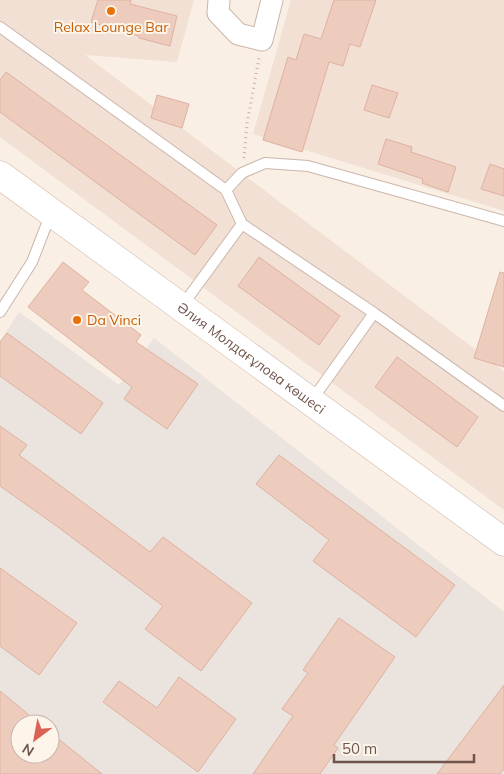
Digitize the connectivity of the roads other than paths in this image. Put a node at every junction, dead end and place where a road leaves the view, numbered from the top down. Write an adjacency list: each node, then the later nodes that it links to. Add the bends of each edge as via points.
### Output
1 (219, 0): 2 (street, via 218,13 238,34 262,40)
2 (272, 0)
3 (0, 27): 5 (lane)
4 (0, 175): 6 (main road, Әлия Молдағұлова көшесі)
5 (226, 190): 7 (lane, via 242,174 265,163 308,166); 8 (lane)
6 (51, 212): 9 (main road, Әлия Молдағұлова көшесі); 10 (lane, via 32,262)
7 (504, 221)
8 (242, 224): 9 (lane); 11 (lane)
9 (182, 307): 12 (main road, Әлия Молдағұлова көшесі)
10 (0, 312)
11 (374, 313): 12 (lane); 13 (lane)
12 (311, 401): 14 (main road, Әлия Молдағұлова көшесі)
13 (504, 406)
14 (504, 542)

